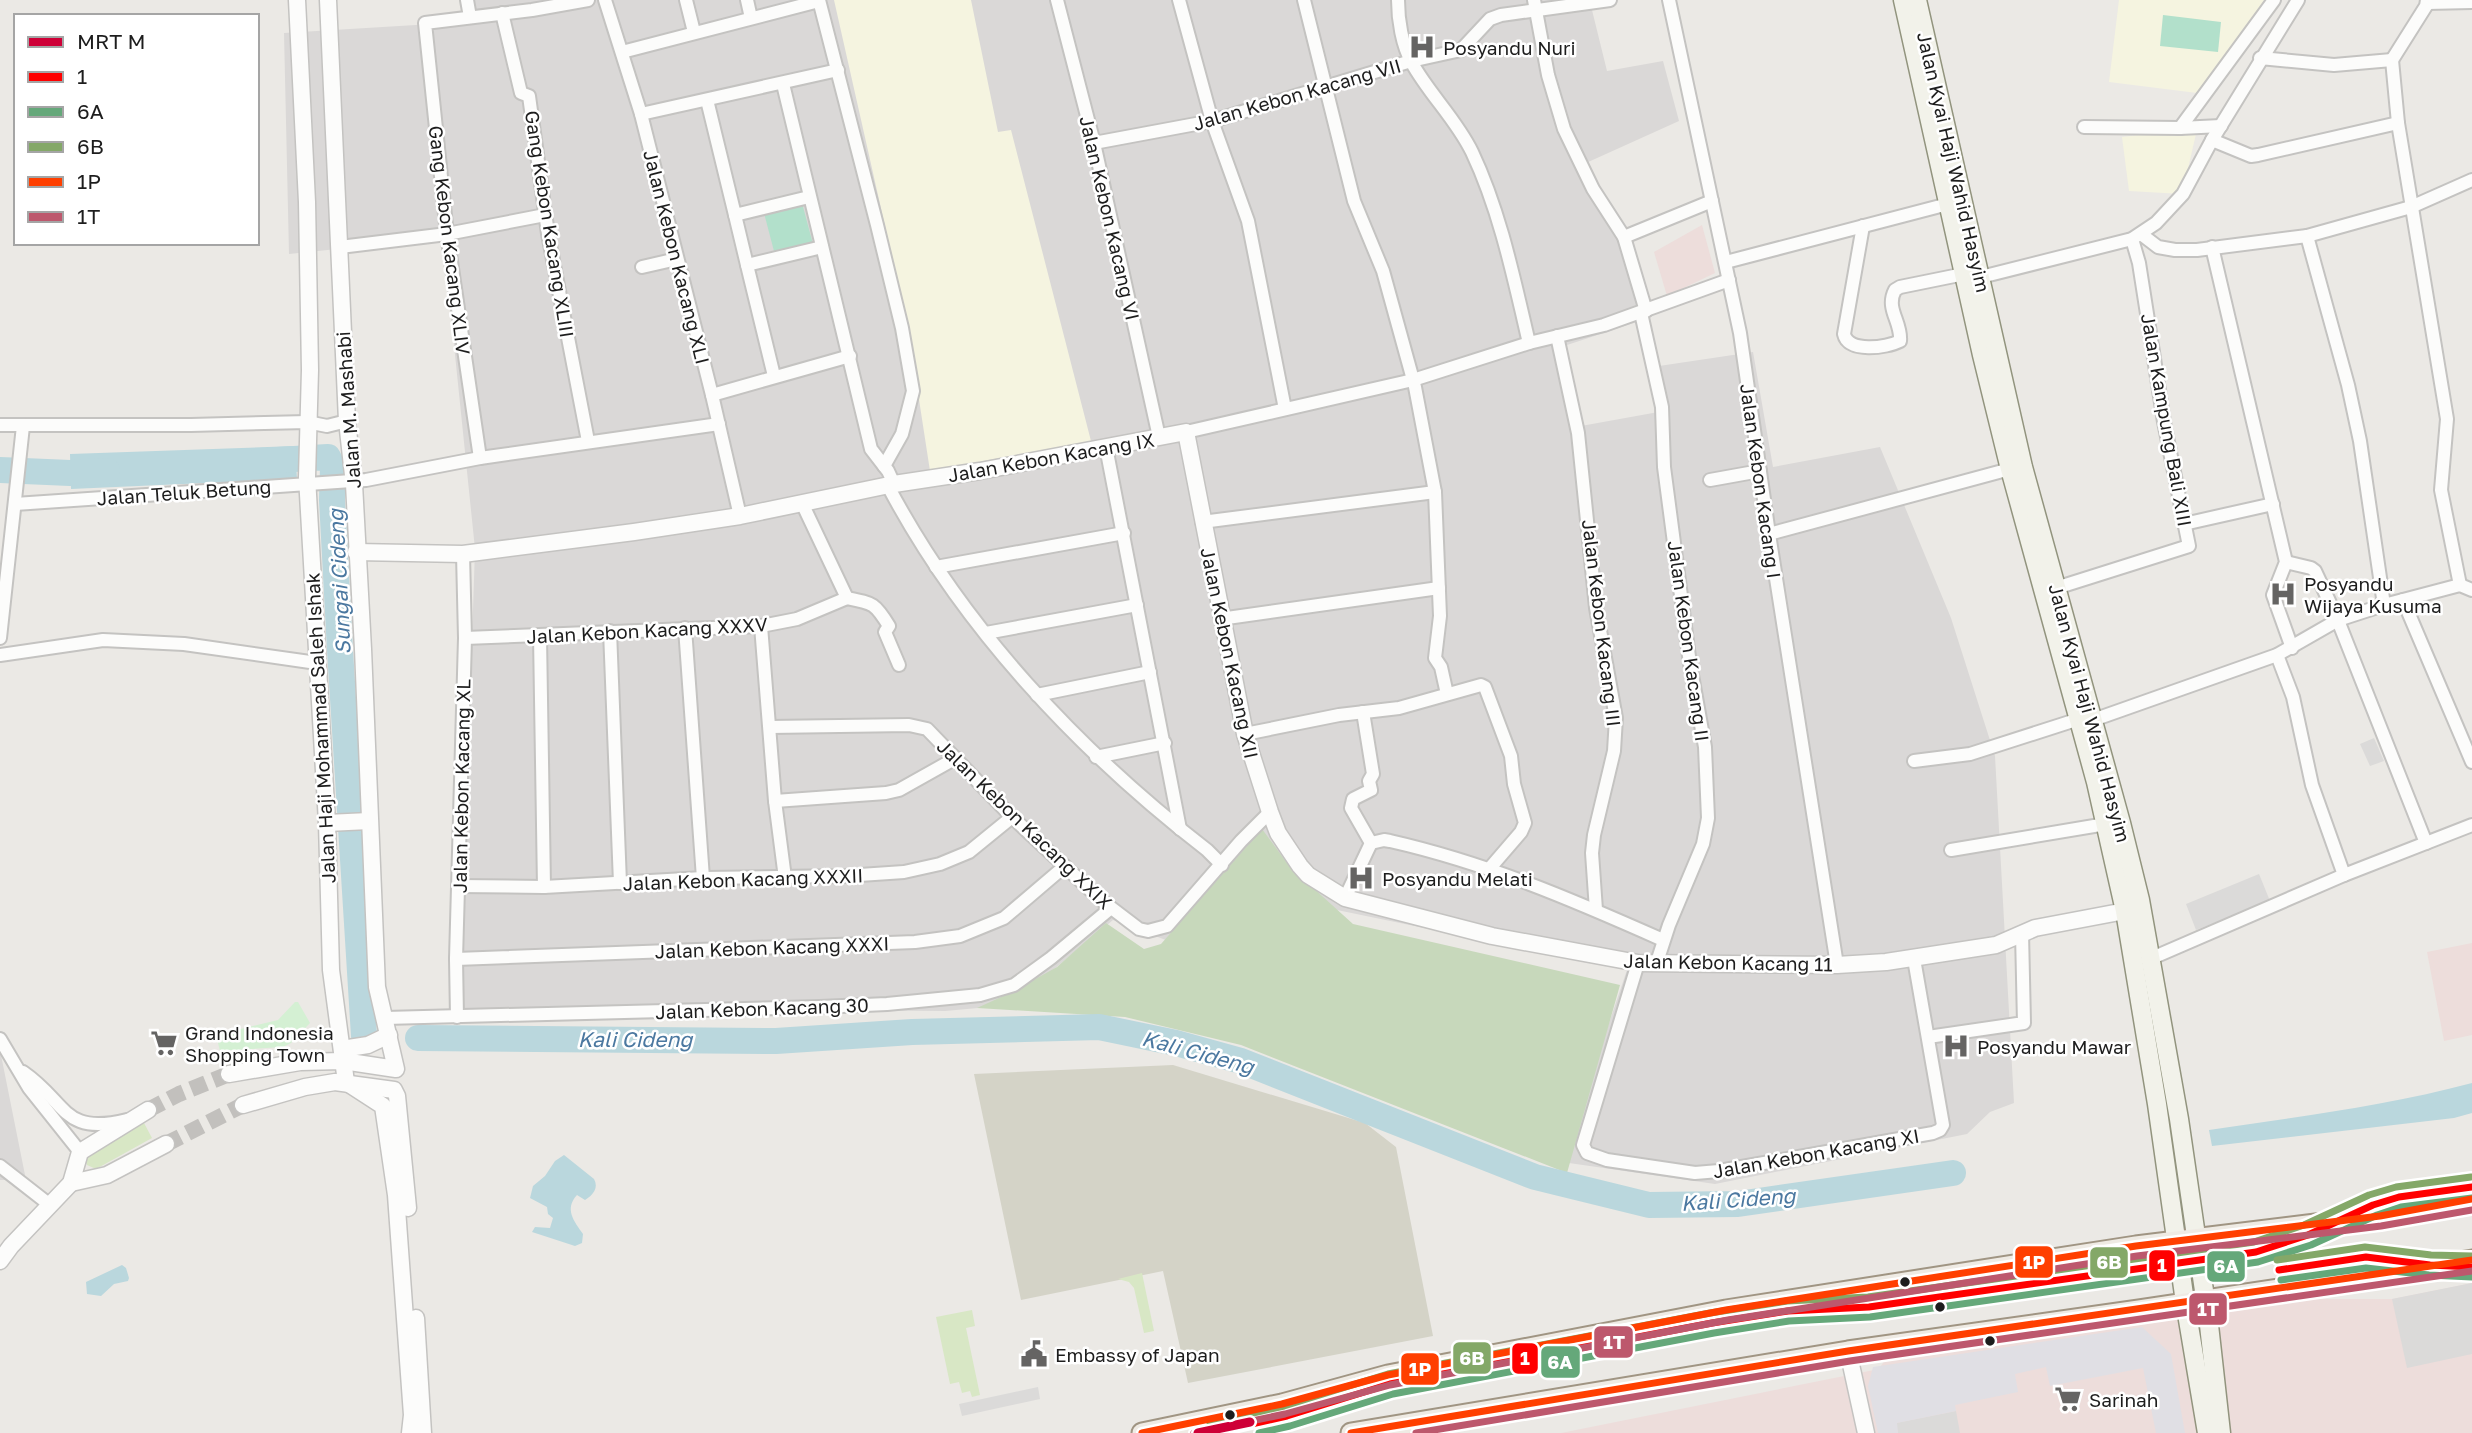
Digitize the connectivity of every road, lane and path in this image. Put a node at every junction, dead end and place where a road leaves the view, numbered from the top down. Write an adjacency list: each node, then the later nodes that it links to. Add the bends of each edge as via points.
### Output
1 (297, 0): 76 (street, Jalan Haji Mohammad Saleh Ishak, via 307,202)
2 (328, 0): 54 (street, Jalan M. Mashabi)
3 (467, 0): 23 (street)
4 (588, 0): 22 (street)
5 (605, 0): 26 (street, Jalan Kebon Kacang XLI)
6 (686, 0): 25 (street)
7 (747, 0): 24 (street)
8 (1057, 0): 41 (street, Jalan Kebon Kacang VI)
9 (1179, 0): 35 (street)
10 (1304, 0): 32 (street)
11 (1398, 0): 29 (street)
12 (1610, 0): 21 (street, Jalan Kebon Kacang VII)
13 (1669, 0): 44 (street, Jalan Kebon Kacang I)
14 (1903, 0): 45 (main road, Jalan Kyai Haji Wahid Hasyim)
15 (1917, 0): 61 (main road, Jalan Kyai Haji Wahid Hasyim)
16 (2274, 0): 39 (street)
17 (2298, 0): 27 (street)
18 (819, 1): 24 (street); 30 (street)
19 (2427, 2): 20 (street); 28 (street)
20 (2472, 2)
21 (1536, 5): 29 (street, Jalan Kebon Kacang VII, via 1490,19 1461,50); 52 (street, Jalan Kebon Kacang II, via 1548,75 1564,130 1593,189)
22 (502, 13): 23 (street); 47 (street, Gang Kebon Kacang XLIII, via 521,93 529,96)
23 (470, 17): 50 (street, Gang Kebon Kacang XLIV, via 425,23)
24 (751, 18): 25 (street)
25 (694, 32): 26 (street)
26 (622, 52): 34 (street, Jalan Kebon Kacang XLI)
27 (2260, 58): 28 (street, via 2334,65); 37 (street)
28 (2392, 60): 36 (street)
29 (1410, 61): 32 (street, Jalan Kebon Kacang VII); 65 (street, via 1480,170)
30 (838, 70): 31 (street); 82 (street, via 902,328 913,391 902,434)
31 (783, 84): 33 (street); 43 (street)
32 (1328, 87): 35 (street, Jalan Kebon Kacang VII); 69 (street, via 1353,201 1379,262)
33 (707, 100): 34 (street); 48 (street)
34 (641, 114): 57 (street, Jalan Kebon Kacang XLI)
35 (1212, 121): 41 (street, Jalan Kebon Kacang VII); 71 (street, via 1248,221)
36 (2398, 123): 40 (street, via 2258,155); 46 (street)
37 (2221, 126): 39 (street); 40 (street)
38 (2084, 127): 39 (street)
39 (2180, 128)
40 (2212, 140): 53 (street, via 2183,194)
41 (1094, 143): 78 (street, Jalan Kebon Kacang VI)
42 (2472, 180): 46 (street)
43 (809, 197): 48 (street); 55 (street)
44 (1712, 201): 52 (street); 58 (street, Jalan Kebon Kacang I)
45 (1948, 204): 49 (street); 61 (main road, Jalan Kyai Haji Wahid Hasyim)
46 (2411, 207): 51 (street); 104 (street, via 2446,419 2441,490)
47 (545, 215): 50 (street); 79 (street, Gang Kebon Kacang XLIII)
48 (735, 215): 59 (street)
49 (1863, 226): 58 (street); 61 (street, via 1844,334 1847,343 1876,346 1900,341 1891,303 1900,287)
50 (447, 234): 54 (street); 81 (street, Gang Kebon Kacang XLIV)
51 (2307, 236): 56 (street); 108 (street, via 2353,407)
52 (1624, 237): 63 (street, Jalan Kebon Kacang II)
53 (2137, 237): 56 (street, via 2175,250); 61 (street); 95 (street, Jalan Kampung Bali XIII)
54 (340, 247): 72 (street, Jalan M. Mashabi)
55 (822, 247): 59 (street); 67 (street)
56 (2213, 247): 92 (street)
57 (677, 259): 60 (street); 70 (street, Jalan Kebon Kacang XLI)
58 (1726, 262): 62 (street, Jalan Kebon Kacang I)
59 (747, 265): 68 (street)
60 (642, 267)
61 (1970, 277): 66 (main road, Jalan Kyai Haji Wahid Hasyim)
62 (1729, 279): 63 (street, Jalan Kebon Kacang IX); 84 (street, Jalan Kebon Kacang I)
63 (1644, 312): 64 (street, Jalan Kebon Kacang IX); 161 (street, Jalan Kebon Kacang II, via 1662,407 1664,467 1705,747 1709,818 1703,844)
64 (1557, 337): 65 (street, Jalan Kebon Kacang IX); 158 (street, Jalan Kebon Kacang III, via 1578,433 1596,608 1616,718 1614,751 1594,835)
65 (1528, 342): 69 (street, Jalan Kebon Kacang IX)
66 (1989, 354): 83 (main road, Jalan Kyai Haji Wahid Hasyim); 103 (main road, Jalan Kyai Haji Wahid Hasyim)
67 (850, 356): 68 (street); 82 (street, via 871,449)
68 (774, 376): 70 (street)
69 (1413, 380): 71 (street, Jalan Kebon Kacang IX); 89 (street)
70 (712, 395): 73 (street, Jalan Kebon Kacang XLI)
71 (1285, 409): 77 (street, Jalan Kebon Kacang IX)
72 (347, 421): 76 (street); 87 (street, Jalan M. Mashabi)
73 (719, 424): 79 (street, Jalan Teluk Betung); 93 (street, Jalan Kebon Kacang XLI)
74 (0, 425): 75 (street)
75 (23, 426): 76 (street); 91 (street)
76 (307, 427): 86 (street, Jalan Haji Mohammad Saleh Ishak)
77 (1186, 432): 78 (street, Jalan Kebon Kacang IX); 94 (street, Jalan Kebon Kacang XII)
78 (1159, 437): 80 (street, Jalan Kebon Kacang IX)
79 (588, 442): 81 (street, Jalan Teluk Betung)
80 (1106, 447): 88 (street, Jalan Kebon Kacang IX); 96 (street)
81 (480, 458): 87 (street, Jalan Teluk Betung)
82 (884, 466): 88 (street)
83 (2010, 469): 97 (street); 127 (main road, Jalan Kyai Haji Wahid Hasyim)
84 (1760, 471): 85 (street); 97 (street, Jalan Kebon Kacang I)
85 (1710, 480)
86 (308, 481): 87 (street, Jalan Teluk Betung); 91 (street, Jalan Teluk Betung); 121 (street, Jalan Haji Mohammad Saleh Ishak)
87 (349, 481): 98 (street, Jalan M. Mashabi)
88 (891, 485): 90 (street, Jalan Kebon Kacang IX); 101 (street)
89 (1435, 492): 94 (street); 102 (street)
90 (802, 503): 93 (street, Jalan Kebon Kacang IX); 105 (street)
91 (15, 504): 116 (street)
92 (2273, 504): 95 (street); 100 (street)
93 (740, 516): 99 (street, Jalan Kebon Kacang IX)
94 (1202, 522): 109 (street, Jalan Kebon Kacang XII)
95 (2184, 524): 103 (street, Jalan Kampung Bali XIII, via 2187,548)
96 (1124, 533): 101 (street); 107 (street)
97 (1769, 534): 167 (street, Jalan Kebon Kacang I)
98 (356, 552): 99 (street, Jalan Kebon Kacang IX); 138 (street, Jalan M. Mashabi, via 363,649)
99 (463, 554): 117 (street, Jalan Kebon Kacang XL)
100 (2286, 562): 110 (street, via 2313,569); 118 (street, via 2273,595)
101 (936, 566): 114 (street)
102 (1439, 588): 109 (street); 124 (street, via 1435,659)
103 (2056, 588): 127 (main road, Jalan Kyai Haji Wahid Hasyim)
104 (2466, 588): 106 (street)
105 (847, 598): 111 (street, Jalan Kebon Kacang XXXV, via 797,619); 122 (street, via 871,602 878,608 889,626 885,632)
106 (2403, 600): 108 (street); 134 (street)
107 (1137, 605): 114 (street); 123 (street)
108 (2384, 605): 110 (street)
109 (1220, 619): 129 (street, Jalan Kebon Kacang XII)
110 (2338, 620): 118 (street); 144 (street)
111 (761, 626): 112 (street, Jalan Kebon Kacang XXXV); 128 (street)
112 (685, 628): 113 (street, Jalan Kebon Kacang XXXV); 151 (street)
113 (610, 631): 115 (street, Jalan Kebon Kacang XXXV); 153 (street)
114 (986, 633): 125 (street)
115 (540, 636): 117 (street, Jalan Kebon Kacang XXXV); 155 (street)
116 (0, 638)
117 (465, 638): 154 (street, Jalan Kebon Kacang XL)
118 (2292, 648): 120 (street)
119 (0, 655): 121 (street, via 103,640 184,644)
120 (2277, 655): 127 (street); 150 (street, via 2292,697 2312,785)
121 (317, 663): 139 (street, Jalan Haji Mohammad Saleh Ishak)
122 (899, 664)
123 (1150, 672): 125 (street); 130 (street)
124 (1447, 694): 126 (street, via 1399,708); 149 (street, via 1485,687 1511,756 1525,823)
125 (1037, 695): 131 (street)
126 (1363, 712): 129 (street); 143 (street, via 1373,774 1371,790 1353,799 1351,808)
127 (2086, 720): 133 (street, via 1970,754); 140 (main road, Jalan Kyai Haji Wahid Hasyim); 162 (main road, Jalan Kyai Haji Wahid Hasyim, via 2121,822)
128 (770, 727): 132 (street, Jalan Kebon Kacang XXIX, via 909,725 927,729); 135 (street)
129 (1245, 734): 136 (street, Jalan Kebon Kacang XII)
130 (1165, 743): 131 (street); 142 (street)
131 (1096, 757): 142 (street)
132 (956, 758): 135 (street, via 886,793); 137 (street, Jalan Kebon Kacang XXIX)
133 (1914, 761)
134 (2472, 762)
135 (775, 802): 152 (street)
136 (1270, 813): 146 (street, Jalan Kebon Kacang XXIX); 148 (street, Jalan Kebon Kacang XII)
137 (1012, 817): 147 (street, Jalan Kebon Kacang XXIX); 152 (street, Jalan Kebon Kacang XXXII, via 969,852 940,864 904,872)
138 (364, 821): 139 (street); 169 (street, Jalan M. Mashabi, via 377,987)
139 (332, 823): 173 (street, Jalan Haji Mohammad Saleh Ishak, via 331,970)
140 (2106, 824): 145 (street); 159 (main road, Jalan Kyai Haji Wahid Hasyim)
141 (2472, 825): 144 (street)
142 (1180, 829): 146 (street)
143 (1371, 843): 149 (street, via 1390,841); 156 (street)
144 (2426, 844): 150 (street)
145 (1951, 850)
146 (1222, 865): 157 (street, Jalan Kebon Kacang XXIX, via 1161,929 1139,929)
147 (1065, 866): 157 (street, Jalan Kebon Kacang XXIX); 163 (street, Jalan Kebon Kacang XXXI, via 1004,918 960,936 915,942)
148 (1300, 866): 156 (street, Jalan Kebon Kacang 11)
149 (1490, 868): 158 (street)
150 (2344, 874): 162 (street)
151 (704, 878): 152 (street, Jalan Kebon Kacang XXXII); 153 (street, Jalan Kebon Kacang XXXII)
152 (785, 878)
153 (621, 883): 155 (street, Jalan Kebon Kacang XXXII)
154 (458, 886): 155 (street, Jalan Kebon Kacang XXXII); 163 (street, Jalan Kebon Kacang XL)
155 (544, 887)
156 (1346, 898): 166 (street, Jalan Kebon Kacang 11, via 1492,936)
157 (1111, 908): 168 (street, Jalan Kebon Kacang 30, via 1014,985 980,995 820,1007)
158 (1596, 910): 161 (street)
159 (2125, 911): 160 (street, Jalan Kebon Kacang 11); 185 (main road, Jalan Kyai Haji Wahid Hasyim, via 2167,1168)
160 (2022, 933): 164 (street, Jalan Kebon Kacang 11, via 1996,945); 171 (street, via 2024,1023)
161 (1663, 940): 165 (street, Jalan Kebon Kacang II)
162 (2152, 958): 185 (main road, Jalan Kyai Haji Wahid Hasyim, via 2185,1163)
163 (456, 959): 168 (street, Jalan Kebon Kacang XL)
164 (1914, 959): 167 (street, Jalan Kebon Kacang 11); 171 (street, Jalan Kebon Kacang XI)
165 (1657, 962): 166 (street, Jalan Kebon Kacang 11); 167 (street, Jalan Kebon Kacang 11)
166 (1638, 963): 171 (street, Jalan Kebon Kacang XI, via 1583,1145 1596,1157 1679,1172 1719,1171 1938,1132 1943,1125)
167 (1836, 965)
168 (457, 1017): 169 (street, Jalan Kebon Kacang 30)
169 (385, 1018): 170 (street, Jalan M. Mashabi)
170 (389, 1035): 173 (street); 173 (street, Jalan M. Mashabi, via 396,1069)
171 (1928, 1037)
172 (0, 1039): 174 (street)
173 (342, 1055): 175 (street); 176 (street, Jalan Haji Mohammad Saleh Ishak)
174 (19, 1069): 178 (street, via 86,1125 106,1125); 180 (street)
175 (229, 1074)
176 (346, 1083): 177 (street, via 305,1087); 191 (street, via 384,1108 396,1195); 192 (street, via 394,1090 397,1096)
177 (243, 1105)
178 (142, 1114): 180 (street)
179 (166, 1143): 182 (street, via 107,1175)
180 (80, 1152): 182 (street)
181 (0, 1166): 184 (street)
182 (71, 1183): 184 (street)
183 (2472, 1199): 185 (main road, via 2380,1216)
184 (50, 1205): 187 (street)
185 (2186, 1239): 188 (main road, Jalan Kyai Haji Wahid Hasyim); 189 (main road, Jalan Kyai Haji Wahid Hasyim); 193 (main road, via 1726,1310 1388,1375 1282,1404)
186 (2472, 1259): 188 (main road)
187 (0, 1261)
188 (2204, 1300): 189 (main road); 197 (main road, Jalan Kyai Haji Wahid Hasyim)
189 (2185, 1302): 190 (main road); 196 (main road, Jalan Kyai Haji Wahid Hasyim)
190 (1848, 1352): 194 (main road); 195 (street)
191 (410, 1433)
192 (423, 1433)
193 (1142, 1433)
194 (1351, 1433)
195 (1866, 1433)
196 (2207, 1433)
197 (2221, 1433)

